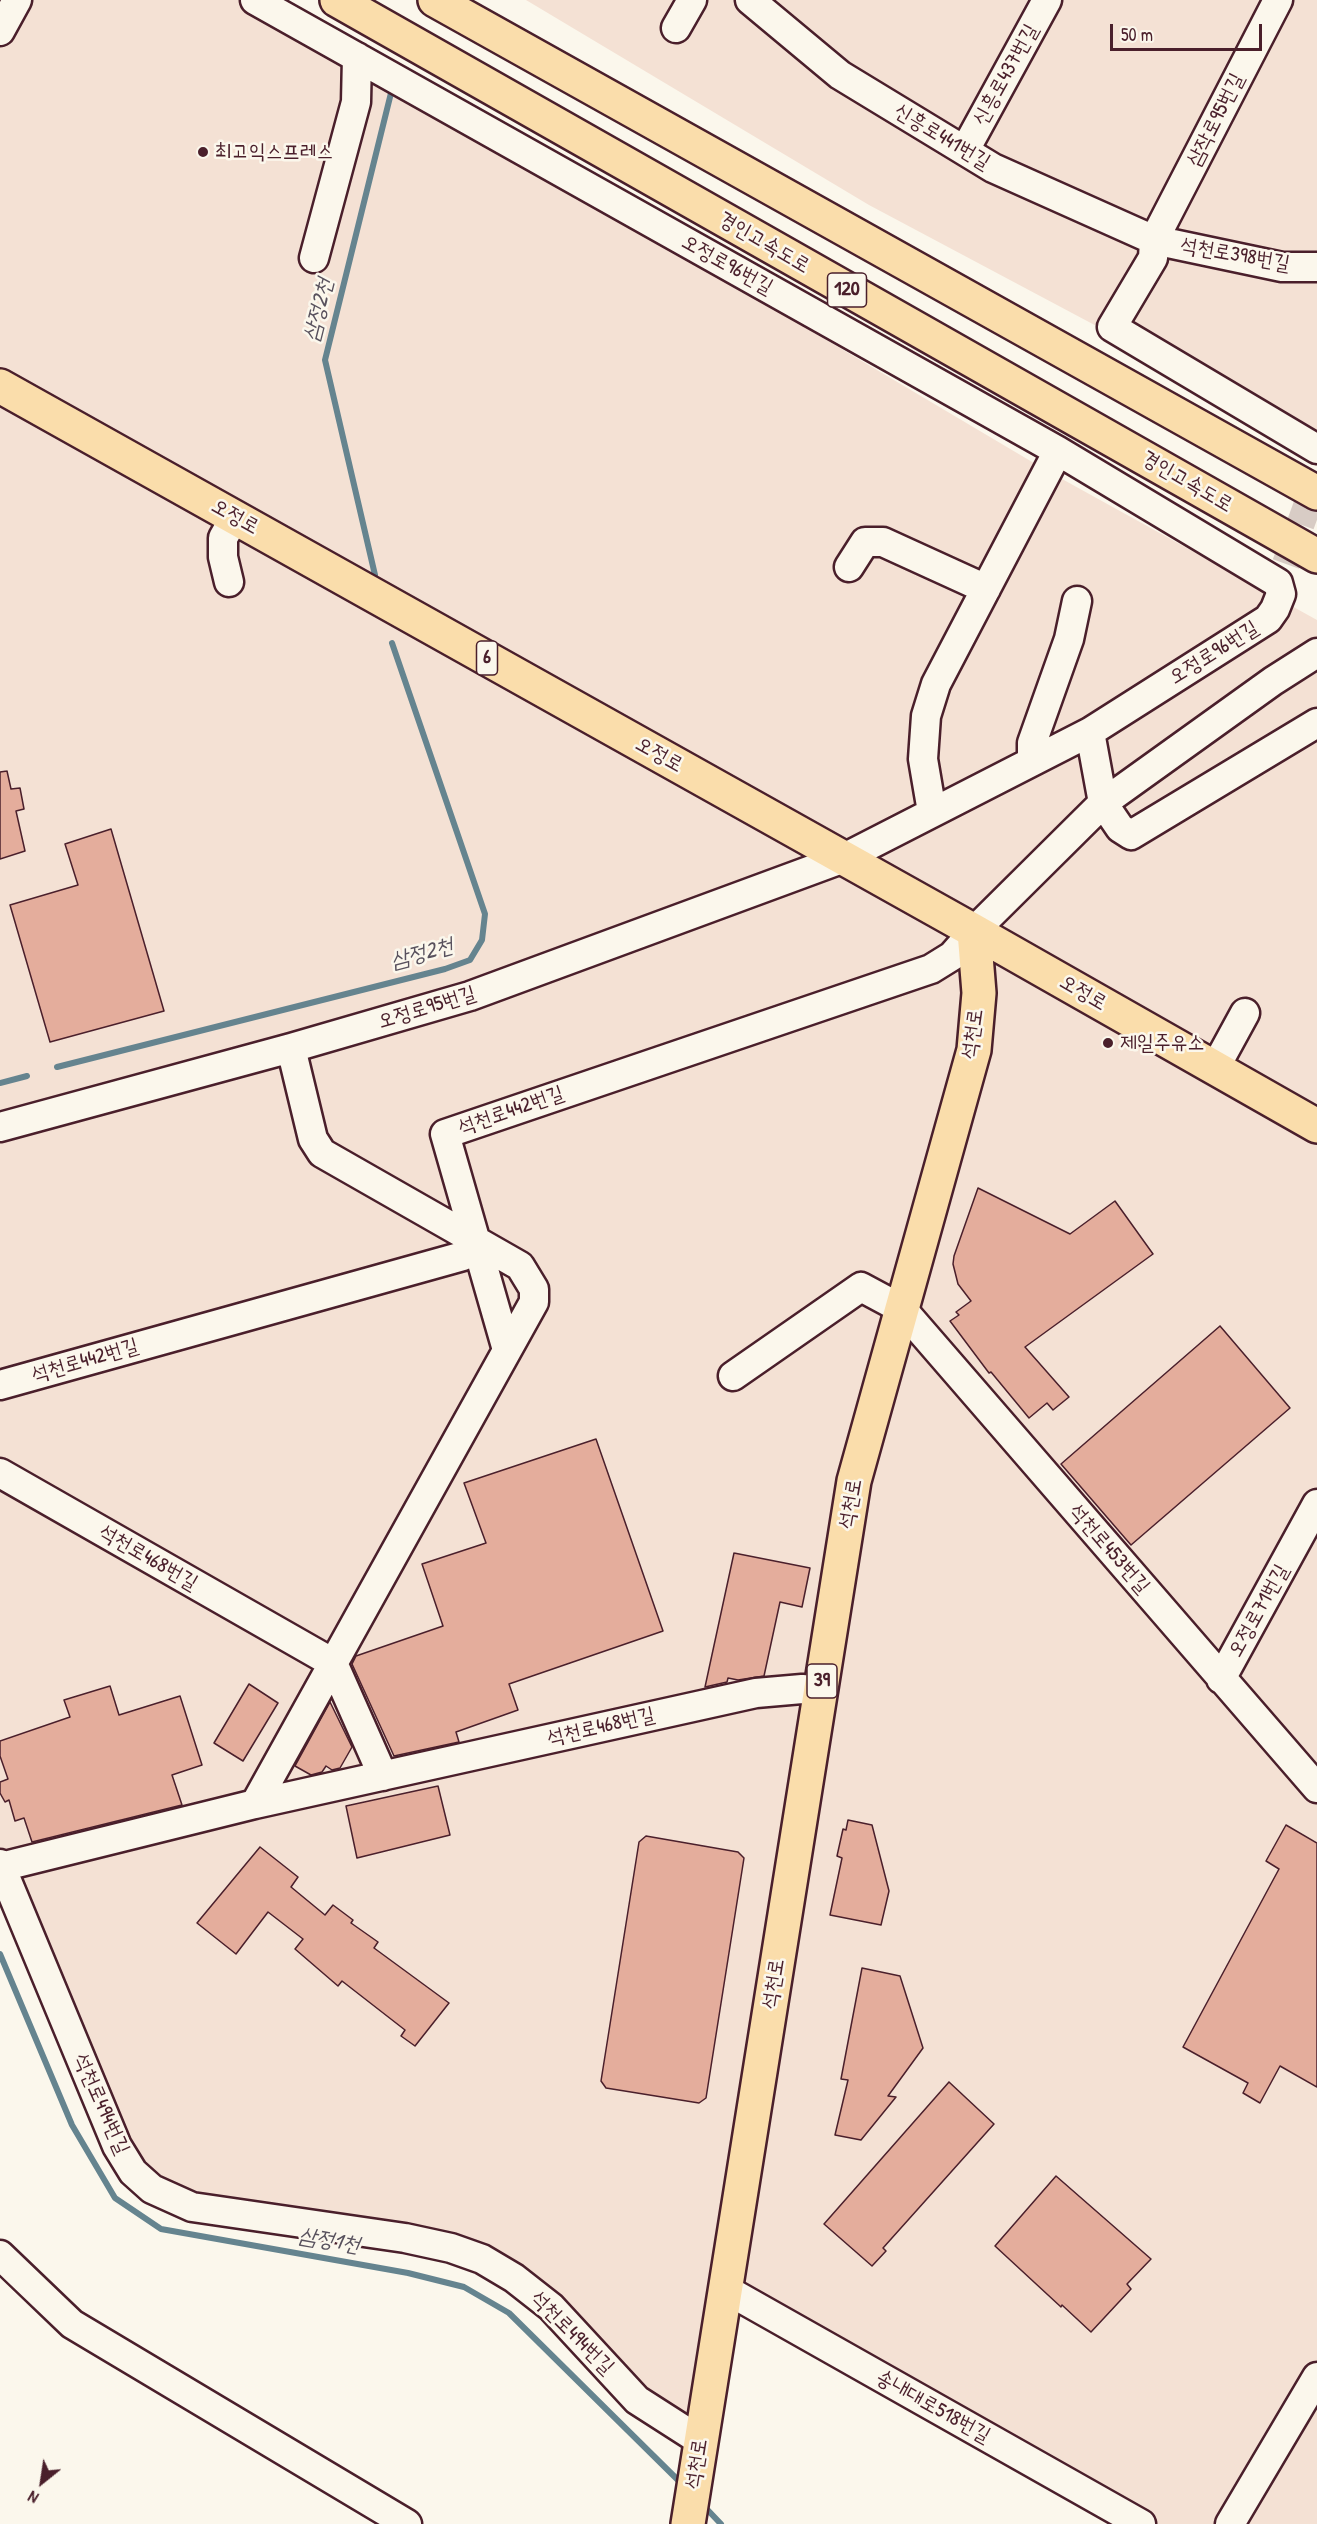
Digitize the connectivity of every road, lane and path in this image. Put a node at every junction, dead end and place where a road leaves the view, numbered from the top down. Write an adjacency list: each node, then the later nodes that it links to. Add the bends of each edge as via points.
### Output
1 (17, 0): 13 (street)
2 (255, 0): 14 (street, 오정로96번길)
3 (324, 0): 11 (main road)
4 (337, 0): 11 (main road, 경인고속도로 / 120)
5 (435, 0): 15 (main road, 120)
6 (480, 0): 15 (main road)
7 (692, 0): 12 (street)
8 (750, 0): 16 (street, 신흥로441번길, via 840,75)
9 (1047, 0): 16 (street, 신흥로437번길)
10 (1278, 0): 17 (street, 삼작로95번길)
11 (378, 24): 25 (main road, 경인고속도로 / 120)
12 (676, 28)
13 (0, 31)
14 (357, 57): 18 (street, via 356,102); 22 (street, 오정로96번길)
15 (671, 131): 23 (main road, 120)
16 (965, 150): 17 (street, 신흥로441번길, via 993,168)
17 (1154, 240): 19 (street, 석천로398번길, via 1282,267); 21 (street, 삼작로95번길, via 1153,258 1112,327)
18 (314, 258)
19 (1317, 267)
20 (0, 386): 24 (main road, 오정로 / 6)
21 (1317, 448)
22 (1058, 451): 28 (street); 32 (street, 오정로96번길, via 1282,573 1281,594 1268,619)
23 (1317, 493)
24 (235, 517): 27 (street, via 224,538 223,557); 36 (main road, 오정로 / 6)
25 (1317, 556)
26 (849, 567): 28 (street, via 865,542 883,542)
27 (229, 582)
28 (986, 589): 35 (street, via 936,684 926,716 923,759)
29 (1077, 601): 33 (street, via 1069,639 1032,743)
30 (1317, 653): 34 (street)
31 (1317, 723): 34 (street, via 1131,836 1120,828)
32 (1090, 732): 33 (street, 오정로96번길); 34 (street)
33 (1032, 761): 35 (street, 오정로96번길)
34 (1103, 803): 37 (street)
35 (932, 812): 36 (street, 오정로96번길)
36 (844, 858): 37 (main road, 오정로 / 6); 39 (street, 오정로95번길, via 470,996)
37 (974, 931): 40 (main road, 오정로 / 6); 43 (street, 석천로442번길, via 952,956 931,969 445,1134); 44 (main road, 석천로 / 39, via 979,993 974,1050)
38 (1245, 1013): 40 (street)
39 (291, 1048): 41 (street, 오정로95번길); 43 (street, via 313,1139 321,1153)
40 (1215, 1068): 42 (main road, 오정로 / 6)
41 (0, 1126)
42 (1317, 1126)
43 (476, 1242): 45 (street); 45 (street, via 520,1266 534,1289 534,1302); 47 (street, 석천로442번길, via 463,1256)
44 (902, 1309): 46 (street, via 861,1287); 52 (street, 석천로453번길); 53 (main road, 석천로 / 39, via 854,1481)
45 (507, 1350): 51 (street)
46 (733, 1376)
47 (0, 1385)
48 (0, 1473): 51 (street, 석천로468번길)
49 (1317, 1504): 50 (street, 오정로71번길)
50 (1307, 1548): 52 (street, 오정로71번길)
51 (333, 1664): 54 (street); 56 (street)
52 (1221, 1679): 55 (street, 석천로453번길)
53 (821, 1691): 54 (street, 석천로468번길, via 756,1693); 59 (main road, 석천로 / 39)
54 (383, 1776): 56 (street, 석천로468번길)
55 (1317, 1788)
56 (255, 1804): 57 (street, 석천로468번길)
57 (1, 1866): 61 (street, 석천로494번길, via 117,2146 133,2172 152,2190 192,2207 405,2238 482,2259 550,2307 637,2400)
58 (0, 2255): 62 (street, via 72,2325)
59 (725, 2289): 61 (main road, 석천로 / 39); 64 (street, 송내대로518번길)
60 (1317, 2377): 65 (street)
61 (701, 2441): 63 (main road, 석천로 / 39)
62 (407, 2524)
63 (688, 2524)
64 (1141, 2524)
65 (1230, 2524)

